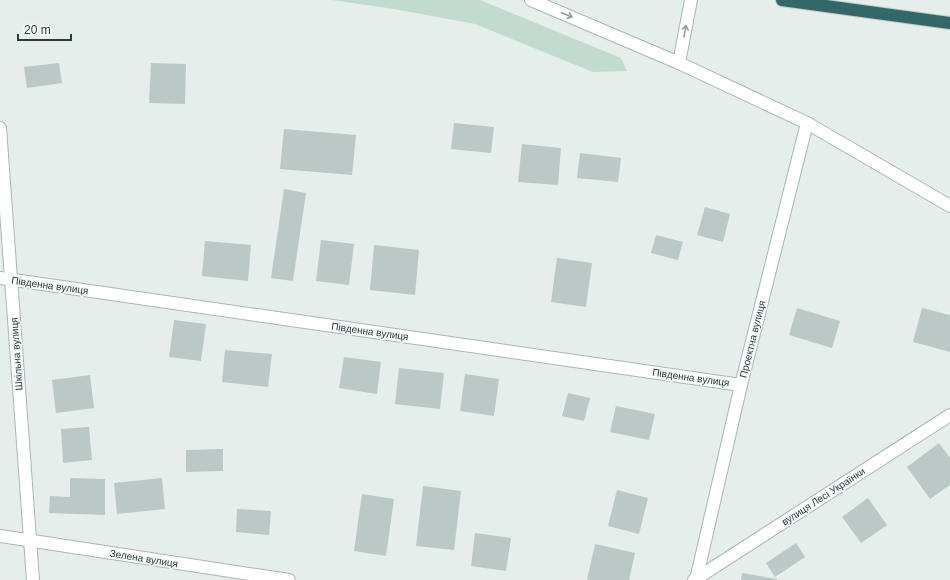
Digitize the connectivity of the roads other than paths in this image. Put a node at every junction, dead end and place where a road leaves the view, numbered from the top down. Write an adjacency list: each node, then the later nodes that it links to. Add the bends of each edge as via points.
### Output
1 (531, 0): 5 (street, one-way to 5)
2 (690, 0): 5 (street, one-way to 2)
3 (782, 0): 4 (highway)
4 (950, 23)
5 (679, 63): 6 (street)
6 (807, 123): 8 (street); 10 (street, Проектна вулиця)
7 (0, 128): 9 (street, Шкільна вулиця)
8 (950, 206)
9 (5, 279): 10 (street, Південна вулиця); 13 (street, Шкільна вулиця)
10 (741, 385): 14 (street, Проектна вулиця)
11 (950, 415): 14 (street, вулиця Лесі Українки)
12 (0, 536): 13 (street, Зелена вулиця)
13 (30, 541): 15 (street, Шкільна вулиця); 16 (street, Зелена вулиця)
14 (695, 579)
15 (33, 580)
16 (289, 580)

